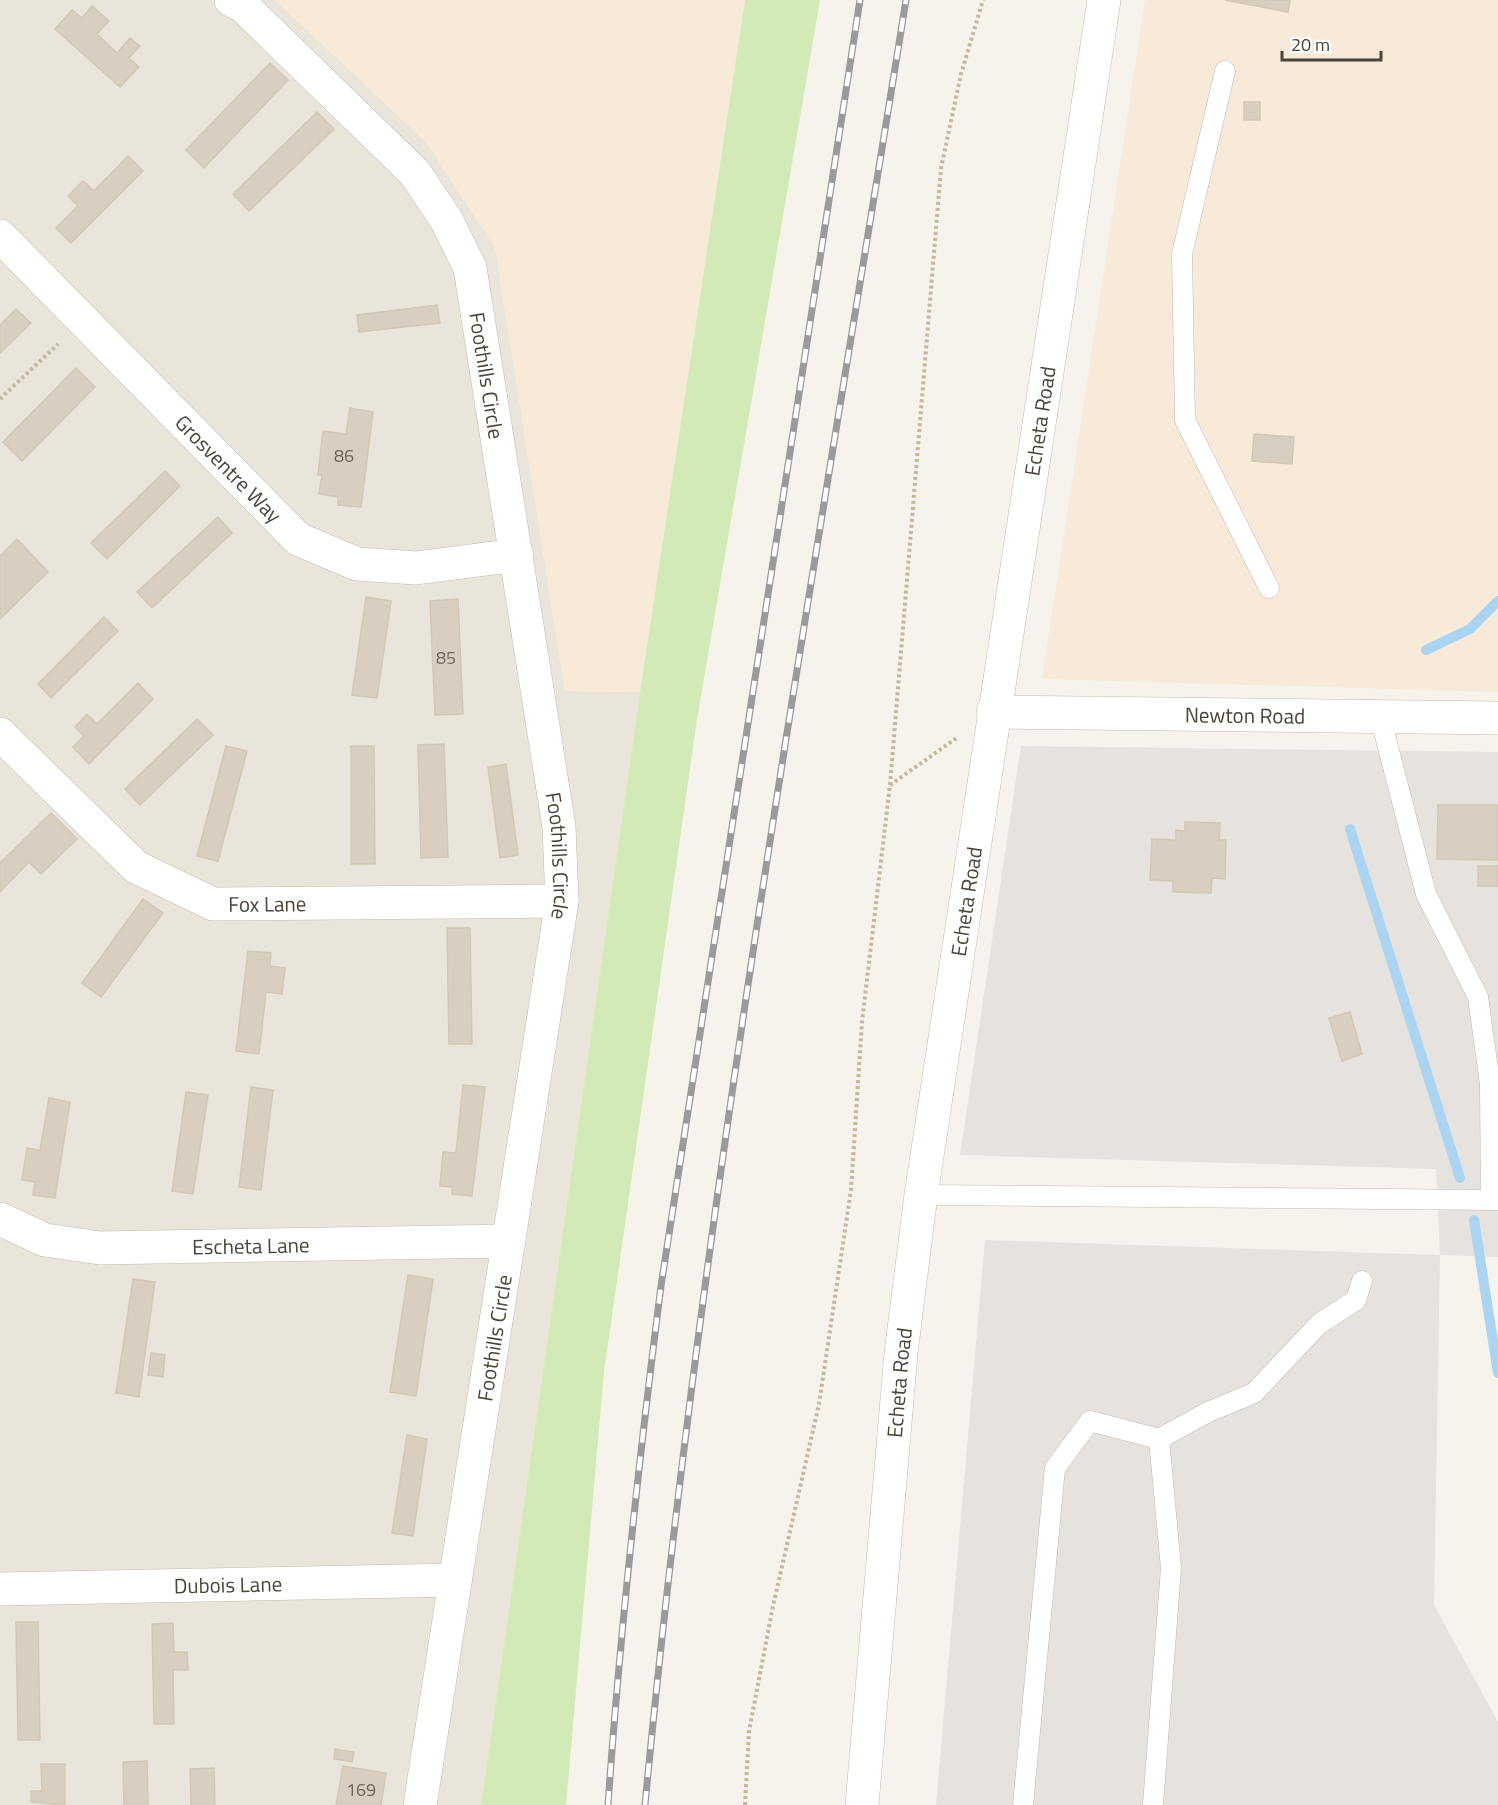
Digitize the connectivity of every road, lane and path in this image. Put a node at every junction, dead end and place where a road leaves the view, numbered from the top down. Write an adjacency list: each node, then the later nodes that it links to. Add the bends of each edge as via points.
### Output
1 (231, 0): 8 (street, Foothills Circle, via 243,6 415,173 447,221 470,268)
2 (983, 0): 14 (path, via 941,168)
3 (1104, 0): 10 (street, Echeta Road)
4 (1225, 71): 9 (lane, via 1182,254 1185,420)
5 (0, 236): 6 (street, Grosventre Way)
6 (83, 321): 7 (path); 8 (street, Grosventre Way, via 298,539 357,564 416,568)
7 (0, 399)
8 (517, 555): 15 (street, Foothills Circle, via 559,827)
9 (1269, 588)
10 (993, 712): 11 (street, Newton Road); 14 (path); 16 (street, Echeta Road)
11 (1380, 716): 12 (street, Newton Road); 17 (lane, via 1426,894 1479,997 1490,1084)
12 (1498, 718)
13 (0, 734): 15 (street, Fox Lane, via 136,867 213,904)
14 (890, 785): 25 (path, via 862,1022 851,1191 819,1404 749,1731)
15 (562, 902): 19 (street, Foothills Circle)
16 (921, 1195): 17 (lane); 26 (street, Echeta Road, via 901,1353)
17 (1495, 1200)
18 (0, 1220): 19 (street, Escheta Lane, via 45,1240 100,1248)
19 (509, 1241): 22 (street, Foothills Circle)
20 (1362, 1281): 21 (lane, via 1356,1300 1319,1324 1254,1393)
21 (1159, 1438): 27 (lane, via 1090,1421 1055,1468); 28 (lane, via 1172,1568)
22 (455, 1580): 23 (street, Dubois Lane); 24 (street, Foothills Circle)
23 (0, 1589)
24 (420, 1805)
25 (746, 1805)
26 (862, 1805)
27 (1023, 1805)
28 (1153, 1805)

